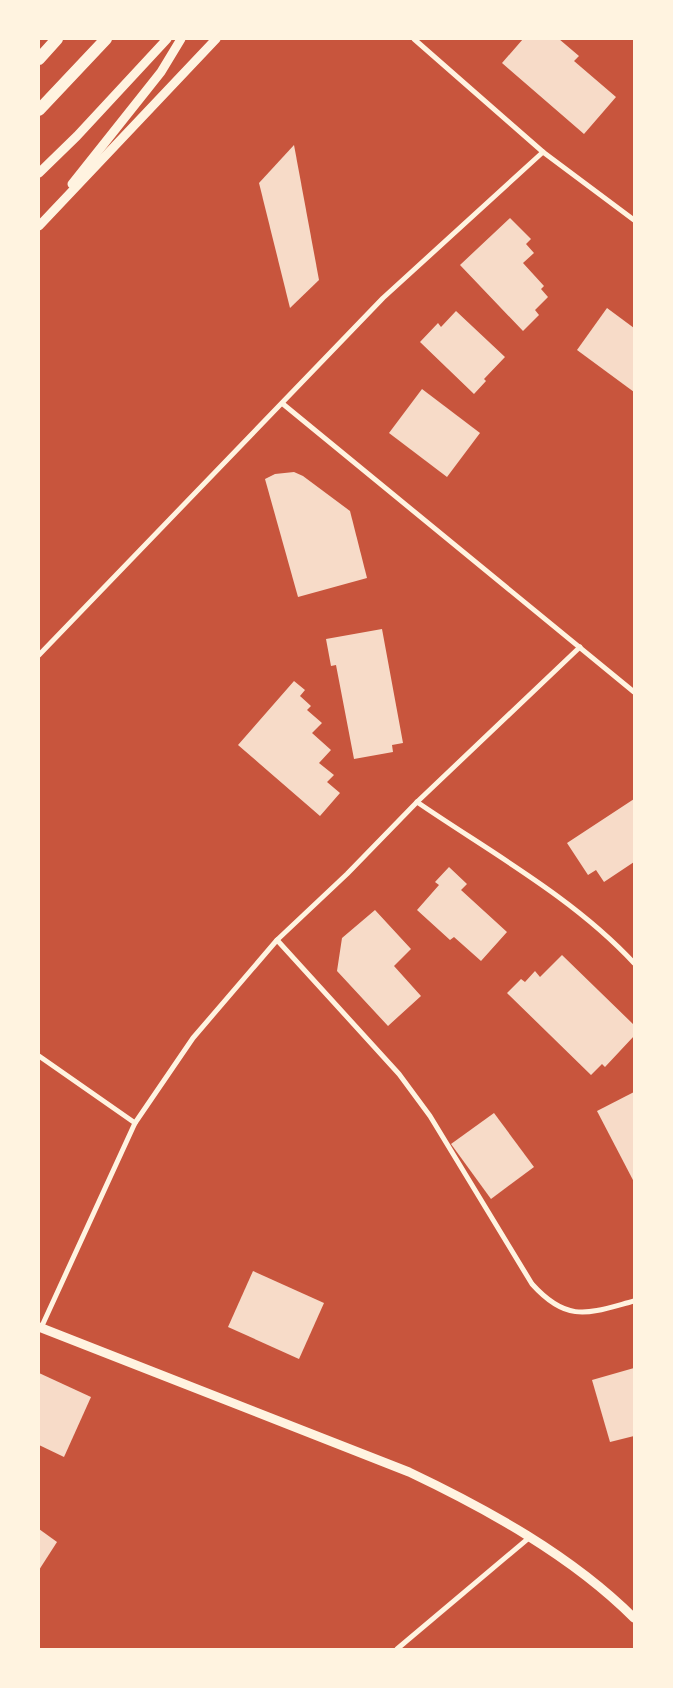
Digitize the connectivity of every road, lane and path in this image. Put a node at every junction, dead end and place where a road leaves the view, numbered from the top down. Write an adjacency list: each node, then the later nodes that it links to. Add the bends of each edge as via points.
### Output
1 (57, 39): 7 (main road)
2 (106, 39): 8 (main road)
3 (167, 39): 10 (street)
4 (181, 39): 11 (street, via 161,72)
5 (216, 39): 11 (street)
6 (414, 39): 9 (street)
7 (39, 59)
8 (39, 110)
9 (543, 152): 12 (street); 14 (street, via 383,298)
10 (39, 173)
11 (52, 213): 13 (street)
12 (634, 220)
13 (39, 226)
14 (282, 404): 15 (street); 16 (street)
15 (580, 647): 17 (street); 18 (street)
16 (39, 656)
17 (634, 692)
18 (417, 802): 19 (street); 20 (street, via 575,909 617,944)
19 (277, 940): 22 (street, via 193,1038); 23 (street, via 399,1074 430,1116 532,1284 543,1296 572,1312 592,1312)
20 (634, 963)
21 (39, 1056): 22 (street)
22 (135, 1123): 24 (street)
23 (634, 1301)
24 (40, 1327): 25 (street, via 409,1472 467,1499)
25 (530, 1537): 26 (street); 27 (street)
26 (634, 1618)
27 (397, 1649)

